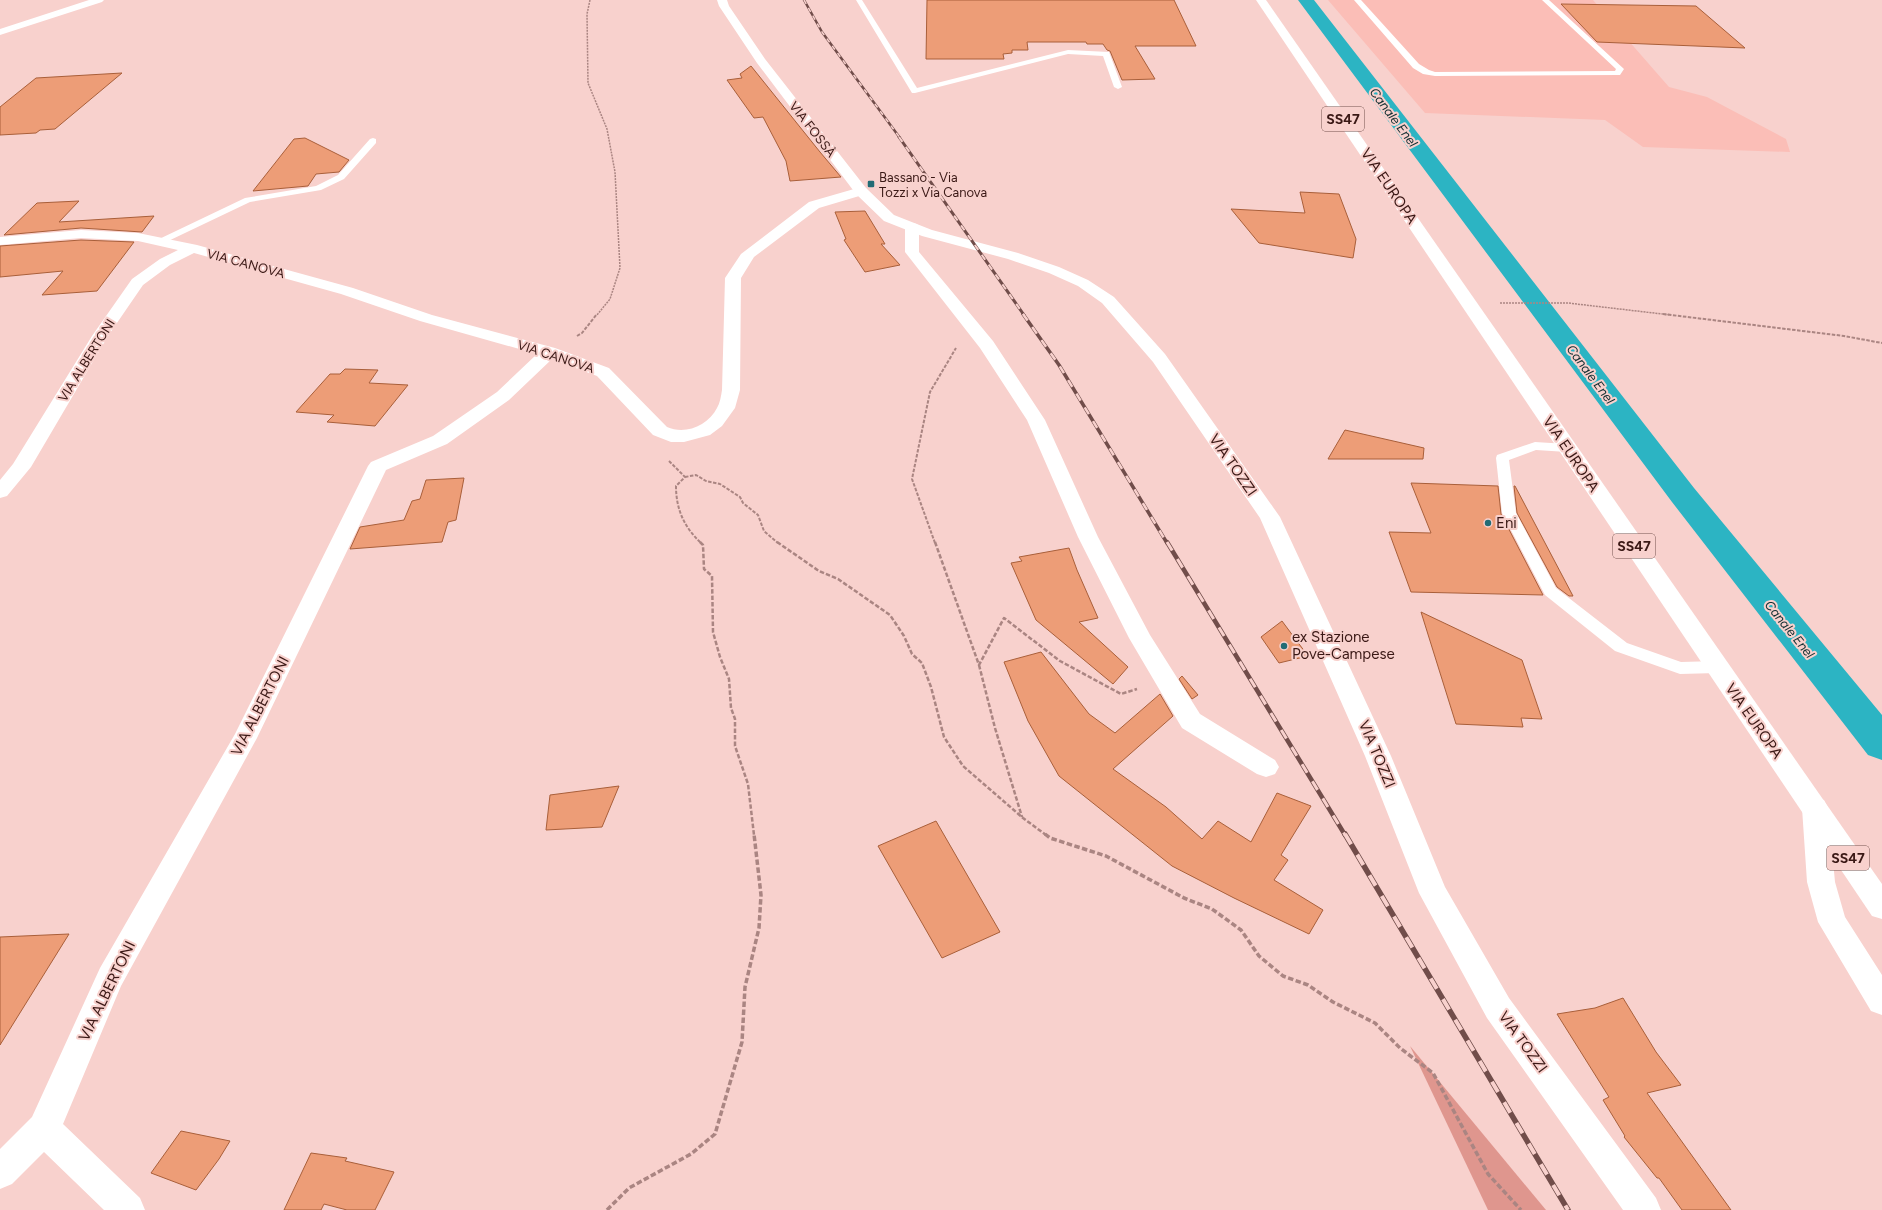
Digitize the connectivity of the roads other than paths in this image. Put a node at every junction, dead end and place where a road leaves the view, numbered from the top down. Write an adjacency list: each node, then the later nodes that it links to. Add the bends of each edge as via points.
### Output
1 (66, 0): 8 (street)
2 (98, 0): 8 (street)
3 (722, 0): 12 (street, VIA FOSSÀ, via 761,61)
4 (859, 0): 10 (lane, via 915,91 1068,52 1106,54)
5 (1261, 0): 19 (street, VIA EUROPA / SS47)
6 (1357, 0): 7 (lane, via 1416,66 1426,72 1617,73 1620,70)
7 (1545, 0)
8 (76, 7): 9 (street)
9 (0, 32)
10 (1118, 87)
11 (373, 141): 15 (lane, via 341,177 318,188 248,200)
12 (861, 191): 13 (street, VIA FOSSÀ, via 889,218); 18 (street, VIA CANOVA, via 814,205 748,254 733,278 732,390 726,408 716,422 703,431 684,436 671,436 660,432 603,372)
13 (919, 230): 17 (street, VIA FOSSÀ); 24 (street, via 912,252 987,345 1036,420 1088,537 1140,638 1191,720)
14 (0, 241): 15 (street, VIA CANOVA, via 81,234 138,237)
15 (160, 242): 16 (street, VIA CANOVA)
16 (192, 248): 18 (street, VIA CANOVA, via 348,291 426,318); 20 (street, VIA ALBERTONI, via 165,262 137,282 100,336)
17 (1013, 256): 31 (street, VIA TOZZI, via 1060,272 1083,283 1108,300 1159,358 1270,517 1378,756 1433,893 1498,1008)
18 (549, 352): 28 (street, VIA ALBERTONI, via 503,396 440,440 378,466 245,738 110,978)
19 (1567, 448): 23 (street, VIA EUROPA / SS47); 23 (lane, via 1535,446 1502,458 1509,513 1550,591 1622,647 1680,668)
20 (21, 467): 21 (street); 22 (street, VIA ALBERTONI)
21 (0, 469)
22 (0, 492)
23 (1717, 667): 25 (street, VIA EUROPA / SS47)
24 (1266, 767)
25 (1815, 808): 26 (street, VIA EUROPA / SS47); 27 (street, via 1821,882 1832,922)
26 (1882, 907)
27 (1882, 1001)
28 (44, 1129): 29 (street, VIA ALBERTONI); 30 (street)
29 (0, 1172)
30 (128, 1210)
31 (1644, 1210)

